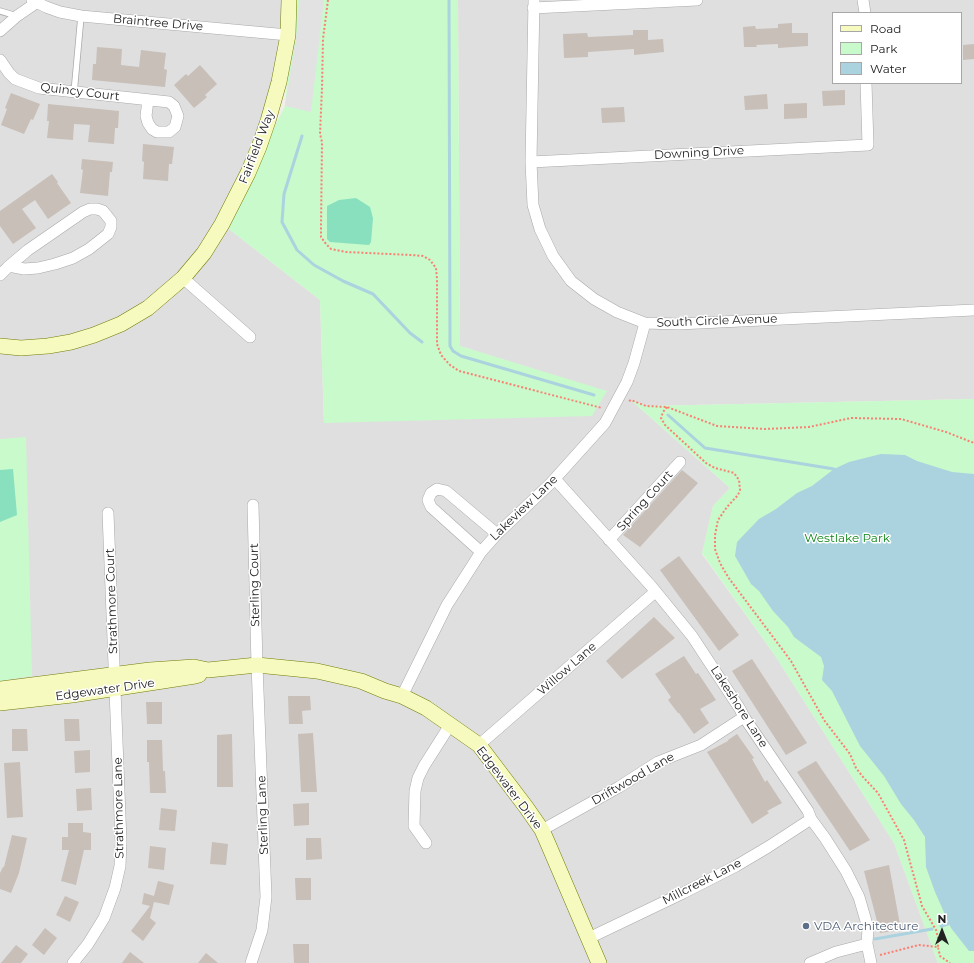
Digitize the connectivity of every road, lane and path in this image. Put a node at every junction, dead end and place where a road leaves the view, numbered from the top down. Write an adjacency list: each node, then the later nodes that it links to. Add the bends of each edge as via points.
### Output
1 (289, 0): 12 (street, Fairfield Way)
2 (328, 0): 25 (path, via 323,39 320,134 321,237 331,249 346,252 411,254 430,260 436,268 437,279 437,344 441,355 459,371 587,405 605,408)
3 (696, 0): 6 (street)
4 (863, 0): 8 (street)
5 (34, 1): 9 (street); 10 (street, Braintree Drive, via 60,12)
6 (534, 4): 17 (street, South Circle Avenue)
7 (0, 11): 9 (lane)
8 (865, 12)
9 (17, 16): 11 (street)
10 (81, 16): 12 (street, Braintree Drive); 15 (lane)
11 (0, 31)
12 (288, 35): 20 (street, Fairfield Way, via 275,98 248,173 222,224 204,253)
13 (0, 60): 15 (street, Quincy Court, via 9,74 20,81 39,88)
14 (866, 84): 17 (street, Downing Drive, via 868,145)
15 (74, 92): 16 (street, Quincy Court)
16 (148, 100)
17 (531, 162): 22 (street, South Circle Avenue, via 534,206 540,229 552,256 571,281 594,299 617,312)
18 (9, 266): 18 (street, via 38,268 73,258 108,234 111,221 103,211 97,209 83,212); 19 (street)
19 (0, 275)
20 (183, 278): 23 (street); 24 (street, Fairfield Way, via 148,308 94,336 48,346)
21 (974, 310): 22 (street, South Circle Avenue, via 678,324)
22 (645, 322): 25 (street, Lakeview Lane, via 634,363)
23 (250, 337)
24 (0, 346)
25 (616, 405): 26 (path, via 631,400 646,406); 29 (street, Lakeview Lane, via 605,423)
26 (667, 407): 27 (path, via 717,426 765,429 809,427 851,418 901,419); 49 (path, via 661,418 665,425 706,463 734,473 739,480 738,495 718,520 715,549 720,563 791,661 824,720 850,754 856,768 882,800 904,840 922,906 936,930)
27 (974, 443)
28 (680, 462): 33 (street, Spring Court)
29 (555, 479): 32 (street, Lakeview Lane); 33 (street, Lakeshore Lane)
30 (253, 505): 36 (street, Sterling Court)
31 (108, 513): 37 (street, Strathmore Court)
32 (497, 534): 34 (street, Lakeview Lane); 34 (street, via 446,491 437,489 431,493 428,500 431,507)
33 (609, 540): 35 (street, Lakeshore Lane)
34 (482, 552): 39 (street, Lakeview Lane, via 447,605)
35 (655, 592): 41 (street, Lakeshore Lane, via 692,636); 43 (street, Willow Lane)
36 (257, 665): 37 (street, Edgewater Drive, via 208,670 196,676); 39 (street, Edgewater Drive, via 317,671 360,681); 52 (street, Sterling Lane, via 266,897 262,930)
37 (115, 682): 38 (street, Edgewater Drive); 40 (street, Edgewater Drive); 51 (street, Strathmore Lane, via 120,866 104,918)
38 (0, 689)
39 (402, 696): 42 (street, Edgewater Drive)
40 (0, 703)
41 (744, 717): 44 (street, Lakeshore Lane, via 800,798); 45 (street, Driftwood Lane, via 701,745 658,762)
42 (450, 724): 43 (street, Edgewater Drive); 46 (street, via 424,766 415,792 414,826)
43 (479, 745): 45 (street, Edgewater Drive)
44 (811, 819): 47 (street, Millcreek Lane, via 736,866); 48 (street, Lakeshore Lane, via 853,883 868,928)
45 (542, 830): 47 (street, Edgewater Drive)
46 (426, 843)
47 (589, 938): 53 (street, Edgewater Drive)
48 (867, 944): 50 (street, Lakeshore Lane); 54 (street)
49 (938, 947): 50 (path, via 919,945); 55 (path, via 940,956)
50 (870, 960)
51 (73, 963)
52 (250, 963)
53 (599, 963)
54 (810, 963)
55 (950, 963)

